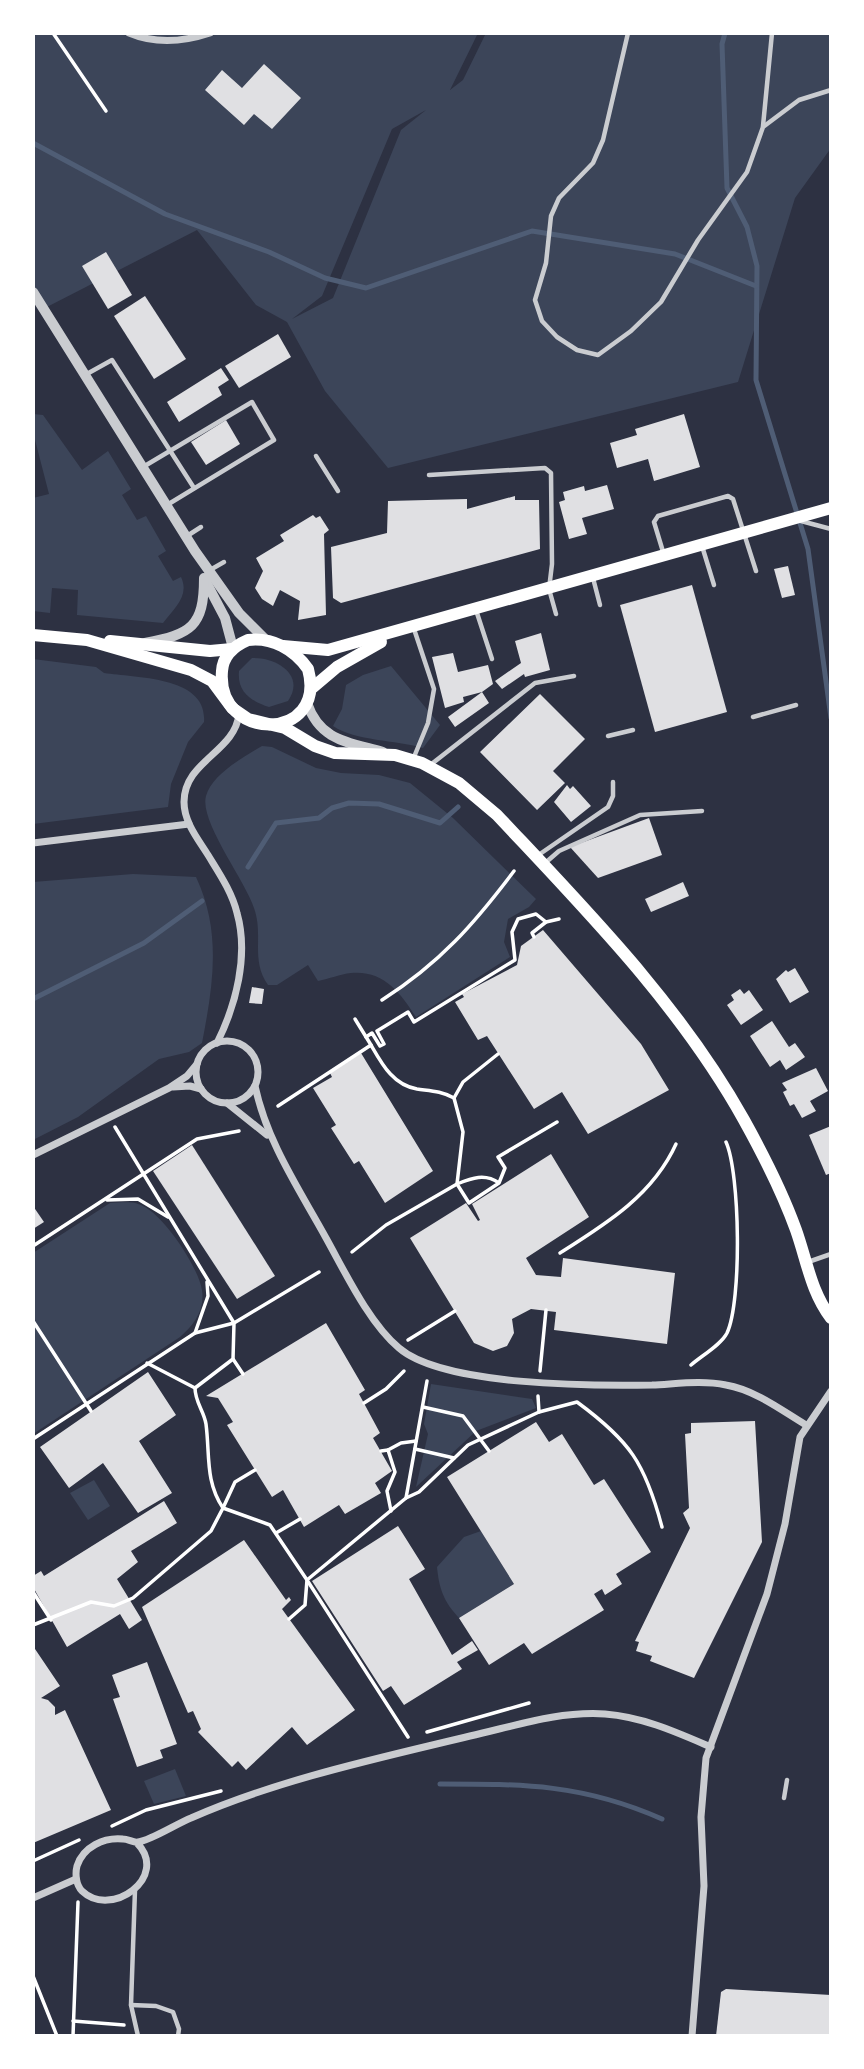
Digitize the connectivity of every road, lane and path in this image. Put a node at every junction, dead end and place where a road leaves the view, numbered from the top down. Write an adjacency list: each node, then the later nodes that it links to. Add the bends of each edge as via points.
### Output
1 (53, 33): 7 (path)
2 (129, 33): 3 (street, via 145,40 173,41)
3 (210, 33)
4 (628, 33): 8 (lane, via 603,140 593,163 559,198 551,216 546,262 535,300 542,321 577,350 598,355 661,302 747,172)
5 (772, 33): 8 (lane)
6 (831, 90): 8 (lane, via 799,100)
7 (106, 111)
8 (763, 127)
9 (33, 292): 10 (street)
10 (85, 375): 11 (lane, via 112,360); 13 (street)
11 (170, 451): 13 (lane); 15 (lane); 15 (lane, via 252,402 274,440)
12 (316, 456): 16 (lane)
13 (143, 467): 17 (street)
14 (429, 475): 31 (lane, via 545,468 551,473)
15 (194, 488): 17 (lane)
16 (338, 491)
17 (166, 505): 23 (street)
18 (831, 508): 19 (main road)
19 (813, 518): 21 (lane); 22 (main road)
20 (201, 527): 23 (lane)
21 (831, 529)
22 (745, 533): 24 (main road); 25 (lane, via 728,496 658,516 654,522); 27 (lane)
23 (186, 536): 28 (street)
24 (702, 545): 25 (main road); 30 (lane)
25 (664, 556): 29 (main road)
26 (224, 562): 28 (lane)
27 (756, 571)
28 (207, 574): 38 (street); 39 (street, via 197,624 186,632); 41 (street)
29 (592, 577): 31 (main road); 32 (lane)
30 (714, 585)
31 (549, 589): 33 (main road); 34 (lane)
32 (600, 605)
33 (476, 610): 35 (main road); 42 (lane)
34 (556, 614)
35 (409, 630): 40 (main road, via 328,650); 44 (main road, via 356,654); 54 (lane, via 434,689 428,723)
36 (33, 635): 37 (main road)
37 (87, 640): 39 (main road); 45 (main road, via 191,670 212,681)
38 (266, 640): 40 (main road); 41 (main road, via 248,640)
39 (138, 644): 41 (main road, via 210,651)
40 (283, 646): 44 (main road, via 303,663)
41 (233, 648): 45 (main road, via 222,669)
42 (492, 659)
43 (574, 676): 55 (lane, via 535,683)
44 (311, 689): 46 (main road)
45 (224, 696): 48 (main road)
46 (306, 703): 50 (main road, via 295,717); 53 (street, via 324,732)
47 (796, 705): 49 (lane)
48 (239, 714): 50 (main road); 58 (street, via 230,735 192,773 184,803)
49 (753, 717)
50 (273, 726): 53 (street, via 335,753)
51 (633, 730): 52 (lane)
52 (608, 736)
53 (395, 755): 54 (street)
54 (413, 761): 55 (street)
55 (429, 766): 60 (street, via 478,798)
56 (613, 782): 60 (lane, via 608,807)
57 (702, 811): 60 (lane, via 640,815)
58 (189, 824): 59 (street); 69 (street, via 229,891 241,937 233,1008)
59 (33, 843)
60 (540, 860): 65 (street)
61 (514, 871): 66 (path, via 452,948)
62 (559, 919): 63 (path)
63 (546, 922): 64 (path, via 531,933); 68 (path, via 536,914 518,919 512,932 514,960 414,1022 408,1012 384,1026 377,1031 384,1044 380,1046 372,1033)
64 (534, 936)
65 (658, 993): 74 (main road)
66 (382, 1000)
67 (355, 1018): 68 (path)
68 (366, 1037): 70 (path)
69 (217, 1043): 72 (street); 73 (street, via 237,1043 252,1053 258,1069)
70 (371, 1045): 77 (path, via 384,1068 405,1086); 79 (path)
71 (498, 1054): 77 (path, via 463,1082)
72 (197, 1063): 75 (street); 76 (street)
73 (255, 1086): 78 (street, via 243,1099); 83 (street)
74 (724, 1087): 96 (street, via 781,1190)
75 (169, 1088): 76 (street); 80 (street)
76 (201, 1088): 78 (street, via 209,1097)
77 (454, 1098): 89 (path, via 463,1132)
78 (226, 1103): 83 (street)
79 (278, 1106)
80 (109, 1116): 86 (street); 87 (path)
81 (557, 1122): 88 (path, via 498,1157 505,1168)
82 (239, 1132): 87 (path, via 197,1139)
83 (272, 1140): 121 (street, via 382,1331 411,1357 443,1368 539,1382 727,1385 761,1398)
84 (726, 1142): 108 (path, via 734,1159 735,1303 727,1335)
85 (676, 1144): 94 (path, via 666,1165 621,1214)
86 (33, 1155)
87 (143, 1174): 90 (path); 91 (path)
88 (499, 1183): 89 (path, via 474,1177); 89 (path, via 469,1203)
89 (457, 1184): 93 (path, via 386,1225)
90 (102, 1201): 91 (path, via 138,1199); 92 (path)
91 (169, 1218): 98 (path)
92 (33, 1246)
93 (352, 1252)
94 (561, 1253)
95 (831, 1254): 96 (lane)
96 (806, 1263): 101 (street)
97 (319, 1272): 103 (path)
98 (207, 1282): 103 (path); 104 (path, via 208,1296)
99 (547, 1310): 110 (path)
100 (454, 1311): 105 (path)
101 (829, 1316)
102 (33, 1321): 117 (path)
103 (234, 1323): 104 (path); 106 (path)
104 (195, 1333): 107 (path)
105 (408, 1339)
106 (233, 1359): 111 (path); 113 (path)
107 (147, 1363): 113 (path); 117 (path)
108 (691, 1365)
109 (404, 1371): 116 (path)
110 (540, 1371)
111 (243, 1374)
112 (427, 1381): 118 (path)
113 (195, 1388): 132 (path, via 206,1421 213,1494)
114 (831, 1391): 121 (street)
115 (538, 1396): 120 (path)
116 (364, 1403)
117 (86, 1404): 119 (path); 123 (path)
118 (422, 1407): 122 (path, via 463,1416); 124 (path)
119 (91, 1411)
120 (539, 1412): 122 (path); 135 (path, via 578,1402 610,1426 642,1467)
121 (806, 1425): 142 (street, via 767,1594)
122 (480, 1438): 128 (path); 129 (path)
123 (33, 1439)
124 (417, 1441): 125 (path); 126 (path)
125 (415, 1449): 129 (path); 131 (path)
126 (388, 1450): 127 (path); 133 (path, via 395,1472 387,1491)
127 (381, 1451)
128 (489, 1451)
129 (454, 1458): 131 (path, via 419,1492)
130 (255, 1470): 132 (path, via 235,1482)
131 (406, 1498): 133 (path)
132 (223, 1508): 136 (path, via 270,1525); 140 (path, via 211,1531 134,1598 114,1606 91,1602)
133 (391, 1511): 137 (path)
134 (300, 1519): 136 (path)
135 (662, 1527)
136 (276, 1533): 137 (path)
137 (307, 1580): 139 (path, via 305,1605); 143 (path)
138 (33, 1591): 140 (path)
139 (289, 1619)
140 (51, 1620): 141 (path)
141 (33, 1625)
142 (711, 1747): 143 (street, via 653,1723 585,1714 534,1720); 159 (street, via 702,1799 704,1886)
143 (417, 1749): 146 (street, via 219,1807)
144 (787, 1780): 145 (lane)
145 (783, 1798)
146 (138, 1843): 147 (street, via 116,1839 89,1848 78,1863); 149 (street, via 147,1856 148,1869)
147 (76, 1879): 148 (street); 150 (street)
148 (80, 1889): 149 (street, via 96,1899); 153 (path, via 75,1919)
149 (135, 1889): 152 (lane)
150 (33, 1898)
151 (33, 1976): 155 (path)
152 (131, 2005): 154 (lane); 158 (lane, via 173,2012)
153 (74, 2021): 154 (path); 156 (path)
154 (133, 2025): 157 (lane)
155 (57, 2036)
156 (73, 2036)
157 (138, 2036)
158 (177, 2036)
159 (692, 2036)

